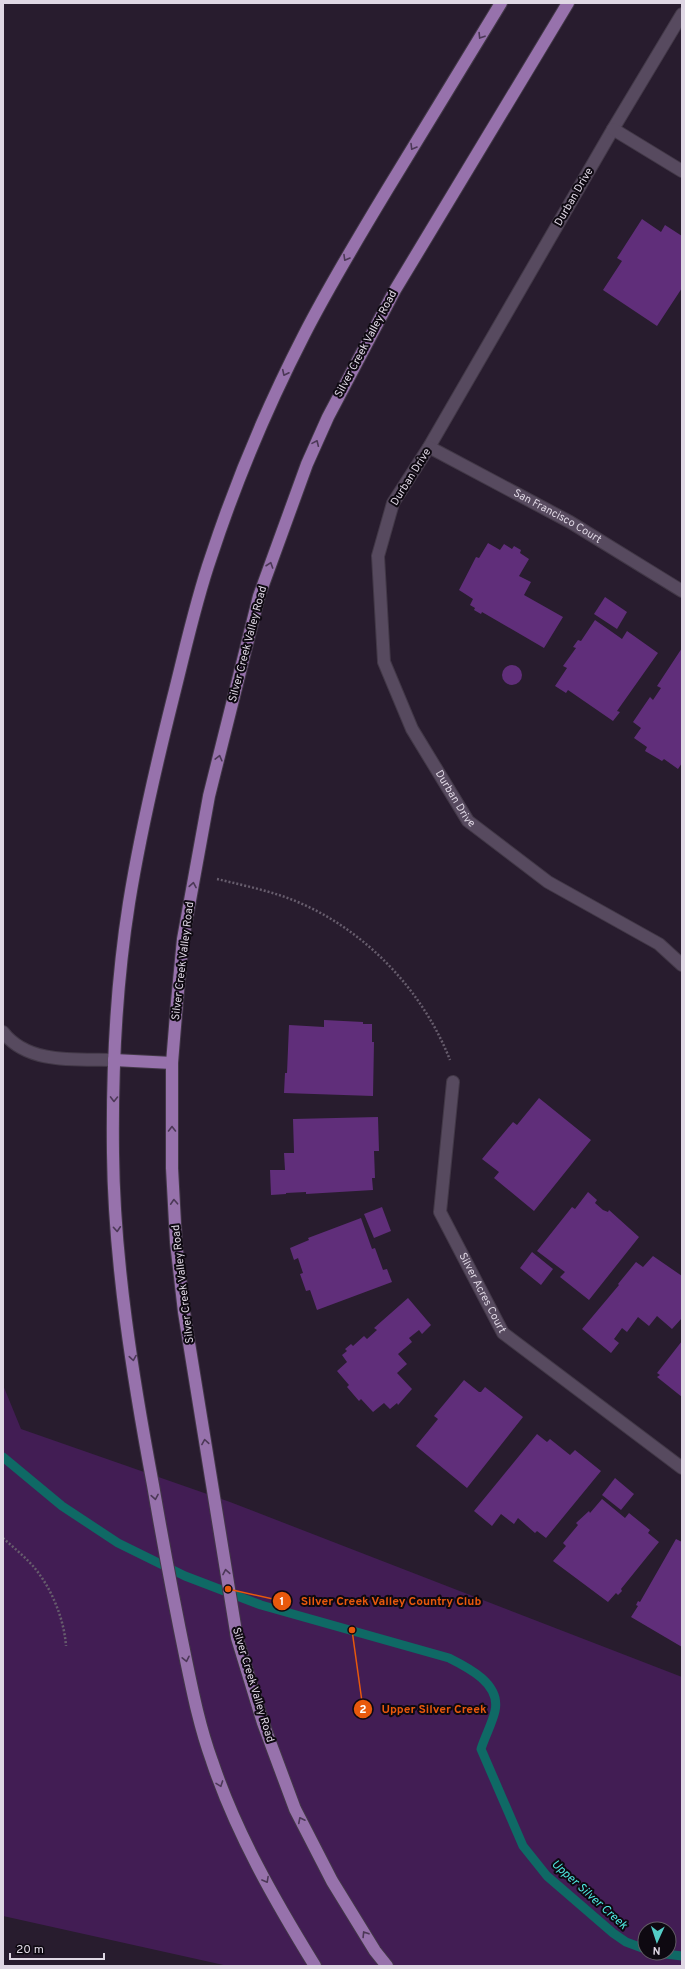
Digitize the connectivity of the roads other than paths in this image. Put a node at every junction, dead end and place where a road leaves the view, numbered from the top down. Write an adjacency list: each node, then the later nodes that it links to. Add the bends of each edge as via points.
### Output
1 (501, 3): 10 (main road, one-way to 10, via 347,257 305,333 234,493 196,607 141,833 128,906)
2 (568, 3): 11 (main road, Silver Creek Valley Road, one-way to 2, via 183,939 209,796 259,596 307,464 328,417 395,290)
3 (682, 14): 4 (street, Durban Drive)
4 (613, 129): 5 (street); 6 (street, Durban Drive)
5 (682, 171)
6 (429, 447): 7 (street, San Francisco Court, via 570,522); 8 (street, Durban Drive, via 393,503 378,556 384,662 412,729 468,821 548,882 659,944)
7 (682, 591)
8 (682, 965)
9 (3, 1032): 10 (street, via 17,1046 34,1054)
10 (114, 1060): 11 (main road); 14 (main road, one-way to 14, via 113,1155 126,1310 148,1458 198,1716 224,1795 247,1846)
11 (172, 1063): 15 (main road, Silver Creek Valley Road, one-way to 11, via 332,1881 295,1809 263,1723 237,1638 184,1312 176,1242 172,1168)
12 (453, 1082): 13 (street, Silver Acres Court, via 440,1212 503,1333)
13 (682, 1468)
14 (315, 1966)
15 (387, 1966)

